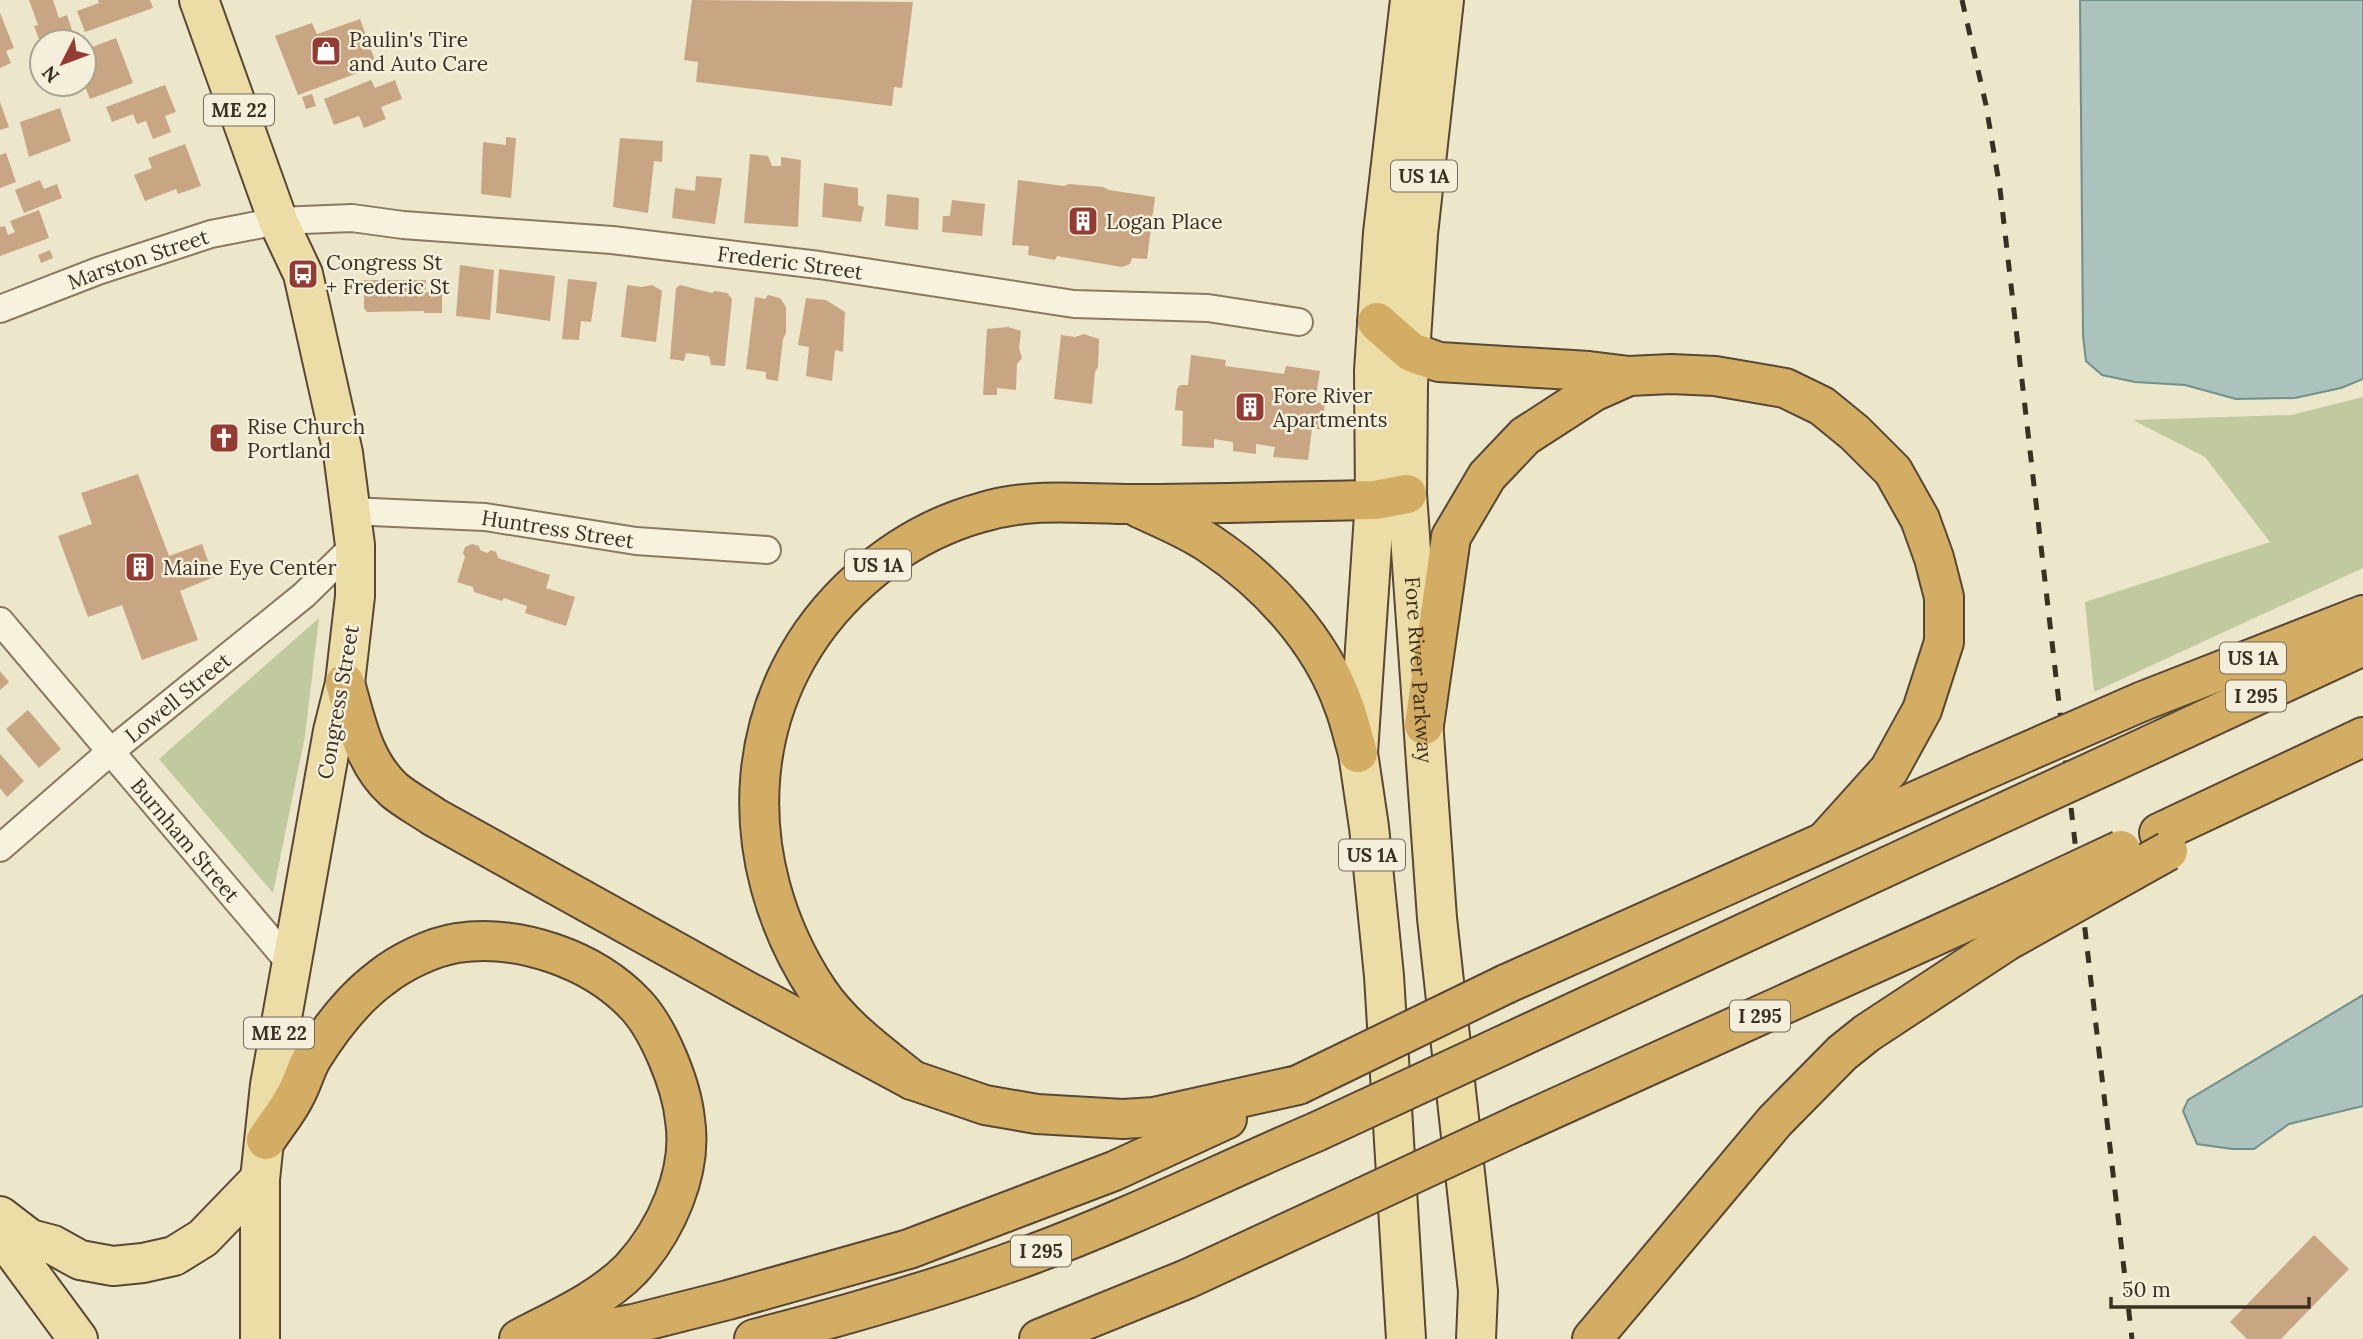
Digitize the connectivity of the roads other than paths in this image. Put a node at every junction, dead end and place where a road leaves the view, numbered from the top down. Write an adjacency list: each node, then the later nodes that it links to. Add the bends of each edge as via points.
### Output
1 (199, 0): 4 (main road, Congress Street / ME 22)
2 (1410, 0): 7 (main road, Fore River Parkway / US 1A)
3 (1444, 0): 8 (main road, Fore River Parkway / US 1A)
4 (278, 221): 5 (street, Marston Street, via 211,234); 6 (street, Frederic Street, via 352,218 612,240 819,265 1074,304 1208,308); 12 (main road, Congress Street / ME 22, via 303,274 343,453)
5 (0, 309)
6 (1299, 322)
7 (1377, 322): 8 (highway); 10 (main road, Fore River Parkway / US 1A, via 1374,371)
8 (1410, 352): 9 (highway, via 1439,362); 10 (main road, Fore River Parkway / US 1A)
9 (1629, 376): 18 (highway, via 1593,392 1525,436 1487,476 1451,537); 22 (highway, via 1715,376 1785,388 1822,406 1893,471 1920,519 1944,597 1944,642 1922,710 1889,770)
10 (1391, 497): 11 (highway, US 1A); 18 (main road, Fore River Parkway); 21 (main road, Fore River Parkway / US 1A)
11 (1130, 504): 21 (highway, via 1210,544 1282,605 1323,662 1344,705); 26 (highway, US 1A, via 1085,501 1011,506 926,534 872,570 826,614 778,695 763,751 759,805 763,856 775,905 818,991 864,1042)
12 (352, 528): 13 (street, Huntress Street, via 485,517 636,541); 17 (main road, Congress Street / ME 22, via 355,596); 20 (street, Lowell Street, via 304,595)
13 (767, 550)
14 (2363, 615): 22 (highway, US 1A, bridge, via 2143,701)
15 (0, 621): 20 (street, Burnham Street)
16 (2363, 646): 36 (highway, I 295, bridge, via 1316,1132 1034,1254 862,1311)
17 (345, 683): 25 (main road, Congress Street / ME 22); 26 (highway, via 365,750 394,790 434,817)
18 (1424, 725): 39 (main road, Fore River Parkway, via 1437,918 1478,1291)
19 (2363, 737): 24 (highway, bridge)
20 (110, 752): 23 (street, Lowell Street); 25 (street, Burnham Street)
21 (1358, 752): 38 (main road, Fore River Parkway / US 1A, via 1384,976)
22 (1826, 840): 27 (highway, US 1A, bridge, via 1506,984)
23 (0, 848)
24 (2003, 924): 37 (highway, I 295, bridge, via 1520,1124 1187,1279); 40 (highway, via 1842,1053 1775,1121)
25 (290, 963): 28 (main road, Congress Street / ME 22)
26 (912, 1080): 27 (highway, US 1A, via 985,1105 1037,1115 1124,1119 1154,1118)
27 (1298, 1085): 35 (highway, via 1114,1171 909,1249 633,1324)
28 (266, 1140): 29 (main road, Congress Street / ME 22); 34 (highway, via 295,1097 311,1059 337,1024 381,977 417,957 456,943 496,941 568,959 608,981 637,1005 658,1036 676,1079 686,1121 684,1166 668,1215 629,1270 565,1315)
29 (260, 1179): 30 (main road, via 203,1238 174,1256 144,1263 113,1266 80,1260 30,1239); 33 (main road, Congress Street / ME 22)
30 (0, 1216)
31 (0, 1233): 32 (main road)
32 (78, 1339)
33 (260, 1339)
34 (519, 1339)
35 (551, 1339)
36 (754, 1339)
37 (1039, 1339)
38 (1406, 1339)
39 (1476, 1339)
40 (1592, 1339)

